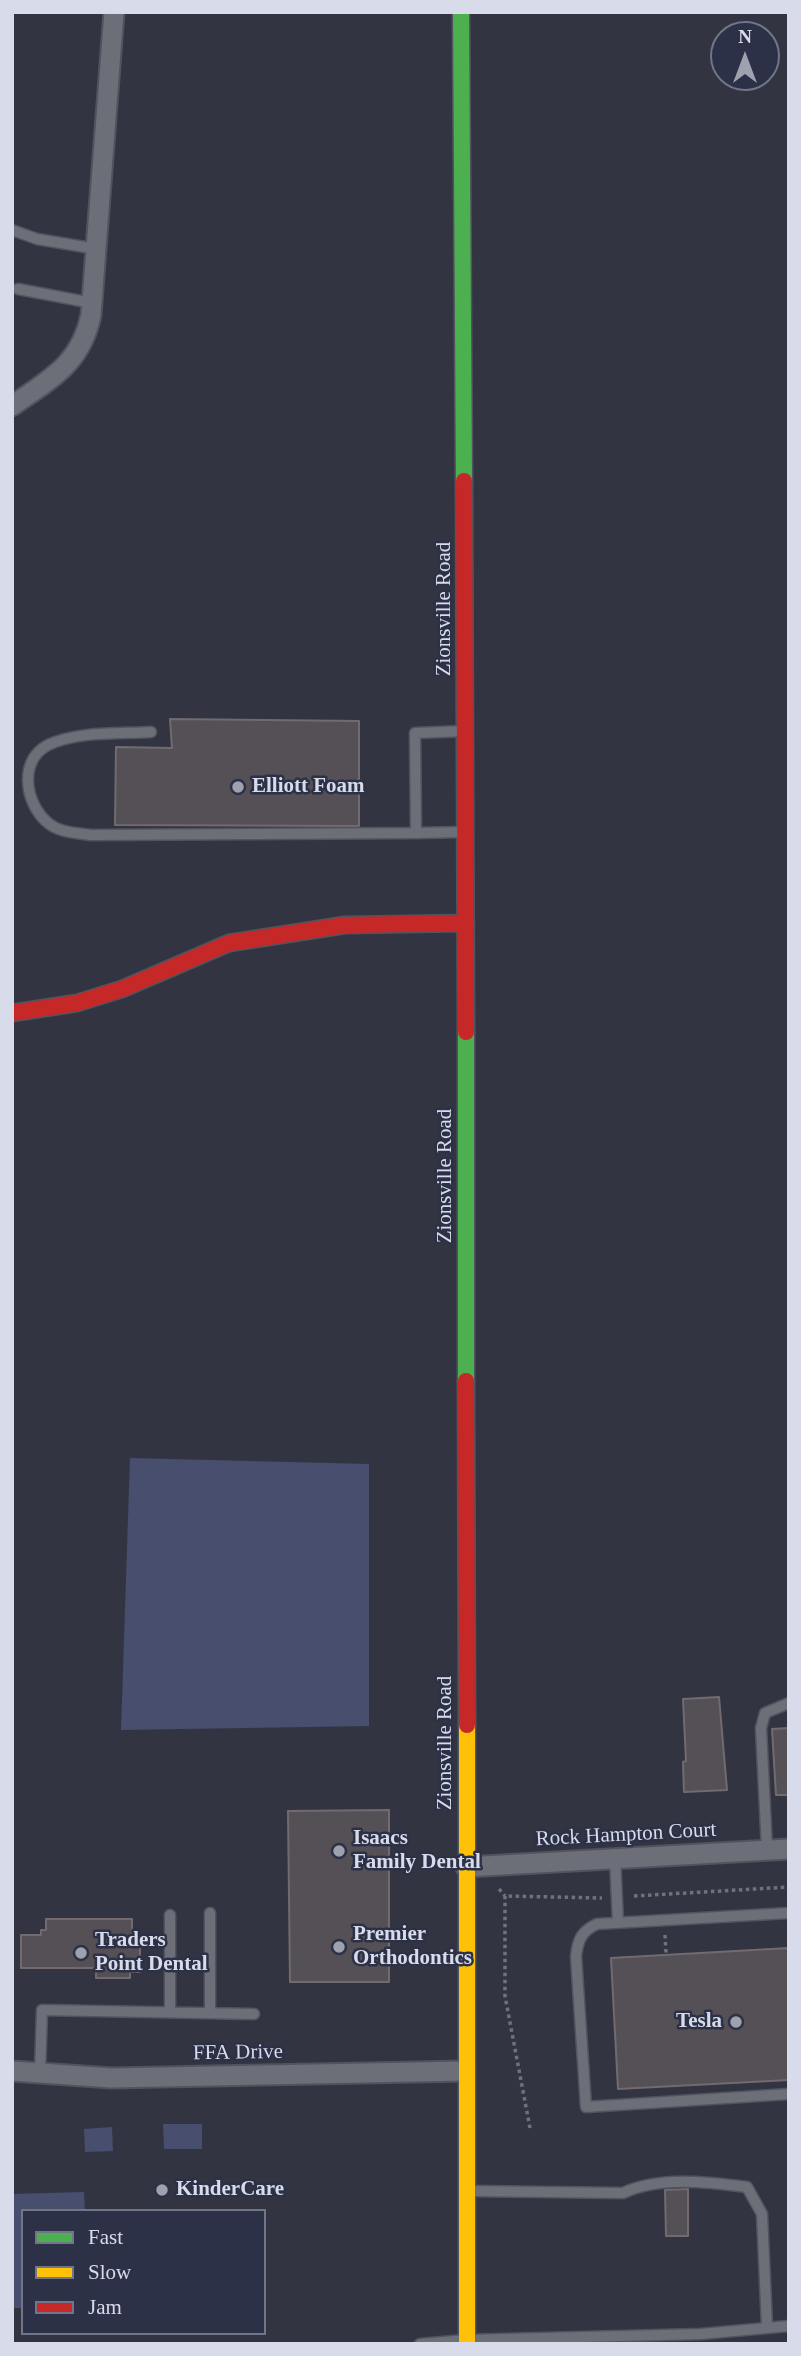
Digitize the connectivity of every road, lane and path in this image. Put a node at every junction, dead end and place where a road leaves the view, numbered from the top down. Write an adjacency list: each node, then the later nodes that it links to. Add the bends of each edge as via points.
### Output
1 (114, 12): 4 (street)
2 (461, 12): 8 (main road, Zionsville Road)
3 (12, 230): 4 (lane, via 46,241)
4 (97, 248): 6 (street)
5 (18, 289): 6 (lane)
6 (92, 303): 7 (street, via 86,341 66,368)
7 (12, 406)
8 (465, 731): 10 (main road, Zionsville Road); 11 (lane, via 415,733)
9 (151, 732): 11 (lane, via 64,739 45,747 35,758 28,790 43,820 56,829 91,835)
10 (466, 832): 11 (lane); 12 (main road, Zionsville Road)
11 (416, 833)
12 (466, 923): 13 (main road, via 345,925 229,943 122,989 76,1003); 18 (main road, Zionsville Road)
13 (12, 1013)
14 (789, 1703): 16 (lane, via 765,1713 761,1728)
15 (789, 1849): 16 (street, Rock Hampton Court)
16 (767, 1850): 17 (street, Rock Hampton Court)
17 (615, 1858): 18 (street, Rock Hampton Court); 29 (lane)
18 (466, 1867): 34 (main road, Zionsville Road)
19 (789, 1887): 21 (path)
20 (499, 1889): 22 (path)
21 (662, 1894): 23 (path); 25 (path)
22 (505, 1896): 24 (path); 37 (path, via 505,1996)
23 (634, 1896)
24 (602, 1898)
25 (663, 1907)
26 (210, 1913): 31 (lane)
27 (789, 1913): 29 (lane)
28 (170, 1915): 30 (lane)
29 (618, 1923): 36 (lane, via 597,1924 578,1940 586,2108)
30 (170, 2012): 31 (lane); 35 (lane, via 42,2010)
31 (210, 2013): 32 (lane)
32 (254, 2014)
33 (12, 2071): 35 (street, FFA Drive)
34 (465, 2071): 35 (street, FFA Drive, via 111,2078); 38 (main road, Zionsville Road)
35 (40, 2073)
36 (789, 2094)
37 (530, 2128)
38 (466, 2191): 40 (lane, via 623,2193 640,2185 710,2182 747,2187 762,2214); 42 (main road, Zionsville Road)
39 (789, 2326): 40 (lane)
40 (767, 2327): 41 (lane)
41 (701, 2339): 42 (lane)
42 (465, 2342): 43 (lane)
43 (420, 2344)

